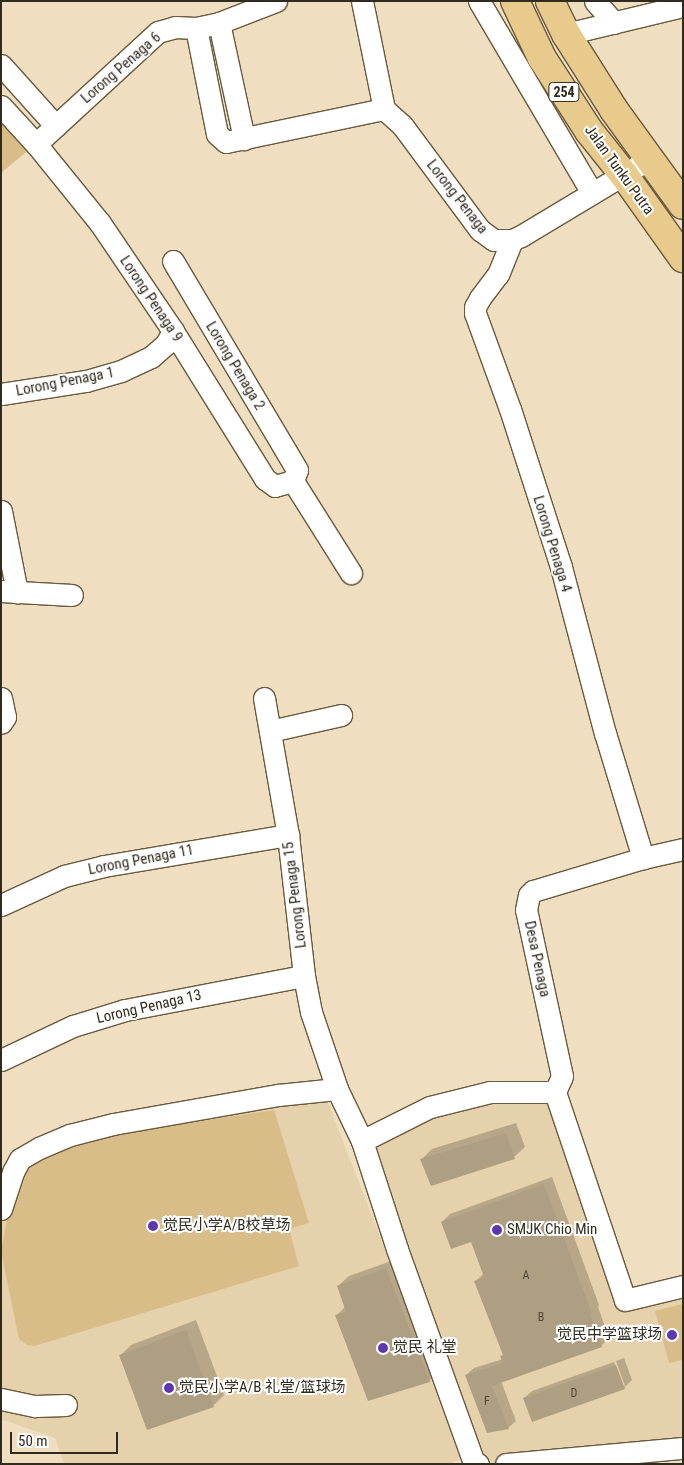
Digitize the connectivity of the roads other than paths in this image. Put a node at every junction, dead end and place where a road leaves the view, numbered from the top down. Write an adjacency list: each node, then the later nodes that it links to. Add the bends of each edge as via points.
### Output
1 (276, 1): 8 (street, Lorong Penaga 6)
2 (362, 1): 14 (street)
3 (479, 1): 20 (street)
4 (515, 1): 19 (main road, Jalan Tunku Putra / 254, via 542,58 589,131)
5 (550, 1): 11 (main road, Jalan Tunku Putra / 254)
6 (595, 1): 9 (street)
7 (683, 6): 9 (street)
8 (219, 23): 10 (street, Lorong Penaga 6); 16 (street)
9 (614, 23): 11 (street)
10 (196, 28): 15 (street, Lorong Penaga 6, via 176,27 158,32); 16 (street, via 217,134 226,142)
11 (566, 34): 18 (main road, Jalan Tunku Putra / 254)
12 (1, 65): 15 (street)
13 (1, 106): 17 (street, Lorong Penaga 9)
14 (384, 109): 16 (street); 22 (street, Lorong Penaga, via 402,125 480,230 494,240)
15 (56, 126): 17 (street, Lorong Penaga 6)
16 (244, 139)
17 (36, 144): 25 (street, Lorong Penaga 9, via 100,223)
18 (649, 159): 19 (street); 21 (main road, Jalan Tunku Putra / 254)
19 (624, 175): 20 (street); 23 (main road, Jalan Tunku Putra / 254)
20 (592, 193): 22 (street)
21 (683, 205)
22 (512, 240): 39 (street, Lorong Penaga 4, via 498,274 475,306 475,313 561,566 605,733)
23 (683, 258)
24 (173, 261): 27 (street, Lorong Penaga 2)
25 (173, 331): 26 (street, Lorong Penaga 1, via 166,344 151,356 121,371 86,381); 27 (street, Lorong Penaga 9, via 265,479 275,486)
26 (1, 394)
27 (295, 476): 29 (street, Lorong Penaga 2)
28 (1, 511): 30 (street)
29 (351, 573)
30 (9, 592): 31 (street)
31 (72, 595)
32 (1, 698): 35 (street, via 6,717)
33 (264, 698): 36 (street, Lorong Penaga 15)
34 (341, 715): 36 (street)
35 (2, 723)
36 (270, 731): 37 (street, Lorong Penaga 15)
37 (288, 835): 40 (street, Lorong Penaga 11, via 114,864 64,876); 41 (street, Lorong Penaga 15)
38 (683, 849): 39 (street, Desa Penaga)
39 (643, 858): 44 (street, Desa Penaga, via 533,891 529,895 526,910 562,1076)
40 (1, 905)
41 (304, 976): 42 (street, Lorong Penaga 13, via 125,1010 73,1026); 43 (street, Lorong Penaga 15, via 311,1012)
42 (1, 1060)
43 (337, 1089): 45 (street, Lorong Penaga 15); 46 (street, via 278,1095 113,1124 70,1135 20,1159 12,1172)
44 (555, 1092): 45 (street, via 490,1092 430,1108 383,1128); 47 (street, via 626,1300)
45 (362, 1141): 51 (street, Lorong Penaga 15, via 401,1260 474,1463)
46 (1, 1209)
47 (683, 1286)
48 (1, 1399): 49 (street, via 36,1406)
49 (66, 1404)
50 (683, 1448): 52 (street)
51 (478, 1464)
52 (506, 1464)

